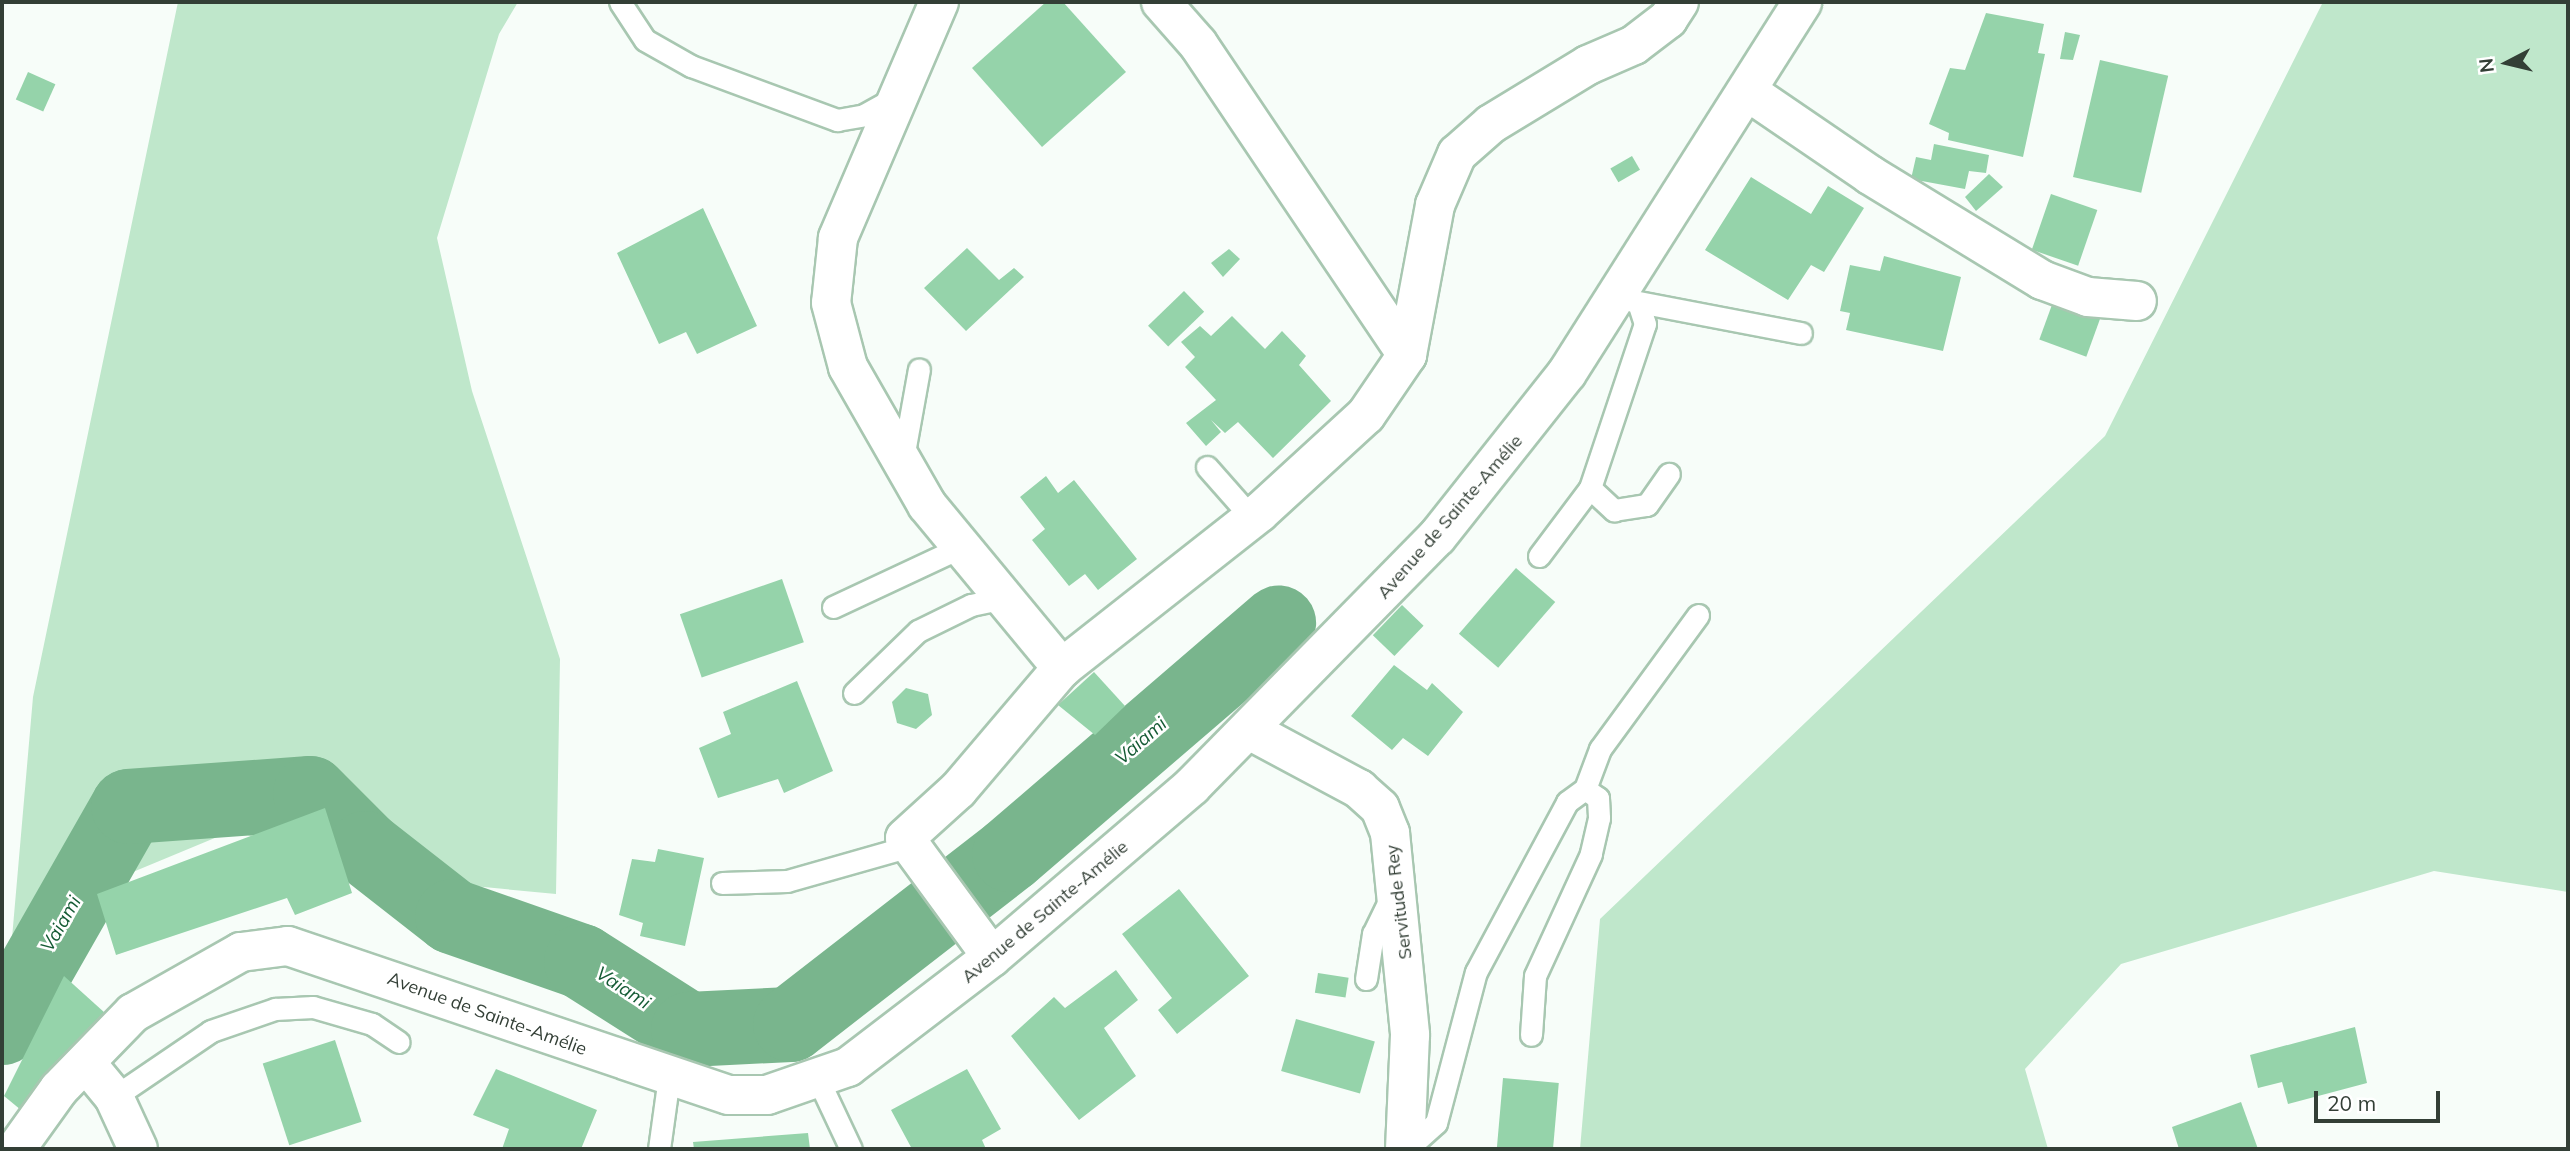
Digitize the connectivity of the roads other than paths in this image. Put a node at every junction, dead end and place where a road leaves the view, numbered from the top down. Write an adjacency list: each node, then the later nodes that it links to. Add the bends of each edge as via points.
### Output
1 (620, 2): 7 (lane, via 645,40 691,66 838,120 864,116)
2 (939, 2): 7 (street)
3 (1161, 2): 11 (street, via 1198,44)
4 (1679, 2): 11 (street, via 1668,19 1634,45 1588,65 1457,153 1435,205)
5 (1802, 2): 6 (street, Avenue de Sainte-Amélie)
6 (1750, 93): 8 (street, Avenue de Sainte-Amélie); 9 (street, via 1870,176 2042,280 2088,297)
7 (903, 94): 13 (street, via 838,238 831,303 848,367)
8 (1628, 300): 10 (lane); 16 (lane, via 1645,324); 25 (street, Avenue de Sainte-Amélie, via 1513,449)
9 (2137, 301)
10 (1801, 332)
11 (1407, 355): 17 (street, via 1366,415)
12 (919, 369): 13 (lane)
13 (902, 464): 18 (street)
14 (1207, 467): 17 (lane)
15 (1670, 474): 16 (lane, via 1647,505 1614,510)
16 (1590, 488): 19 (lane)
17 (1252, 518): 23 (street)
18 (961, 547): 20 (street); 21 (lane)
19 (1539, 556)
20 (1003, 598): 23 (street); 24 (lane, via 971,605 918,631)
21 (833, 607)
22 (1698, 615): 26 (lane, via 1600,749)
23 (1062, 668): 27 (street, via 958,790 905,838)
24 (854, 694)
25 (1251, 731): 28 (street, Servitude Rey, via 1359,789 1380,808); 30 (street, Avenue de Sainte-Amélie)
26 (1585, 789): 32 (lane, via 1598,798 1600,818 1591,854 1535,976); 42 (lane, via 1567,802 1476,972 1457,1026 1450,1083 1436,1123)
27 (914, 858): 29 (lane, via 787,880); 30 (street)
28 (1398, 880): 31 (lane, via 1373,934); 42 (street, Servitude Rey, via 1410,1035)
29 (722, 883)
30 (981, 942): 36 (street, Avenue de Sainte-Amélie, via 887,1040)
31 (1366, 979)
32 (1531, 1035)
33 (399, 1042): 37 (lane, via 372,1024 313,1007 275,1009 211,1031)
34 (86, 1063): 35 (street, Avenue de Sainte-Amélie, via 133,1013 171,987 241,952 288,946); 37 (street); 38 (street, Avenue de Sainte-Amélie, via 59,1089)
35 (669, 1077): 36 (street, Avenue de Sainte-Amélie, via 729,1095 767,1095); 40 (lane)
36 (818, 1079): 41 (lane)
37 (114, 1097): 39 (street)
38 (16, 1149)
39 (138, 1149)
40 (659, 1149)
41 (851, 1149)
42 (1406, 1149)

